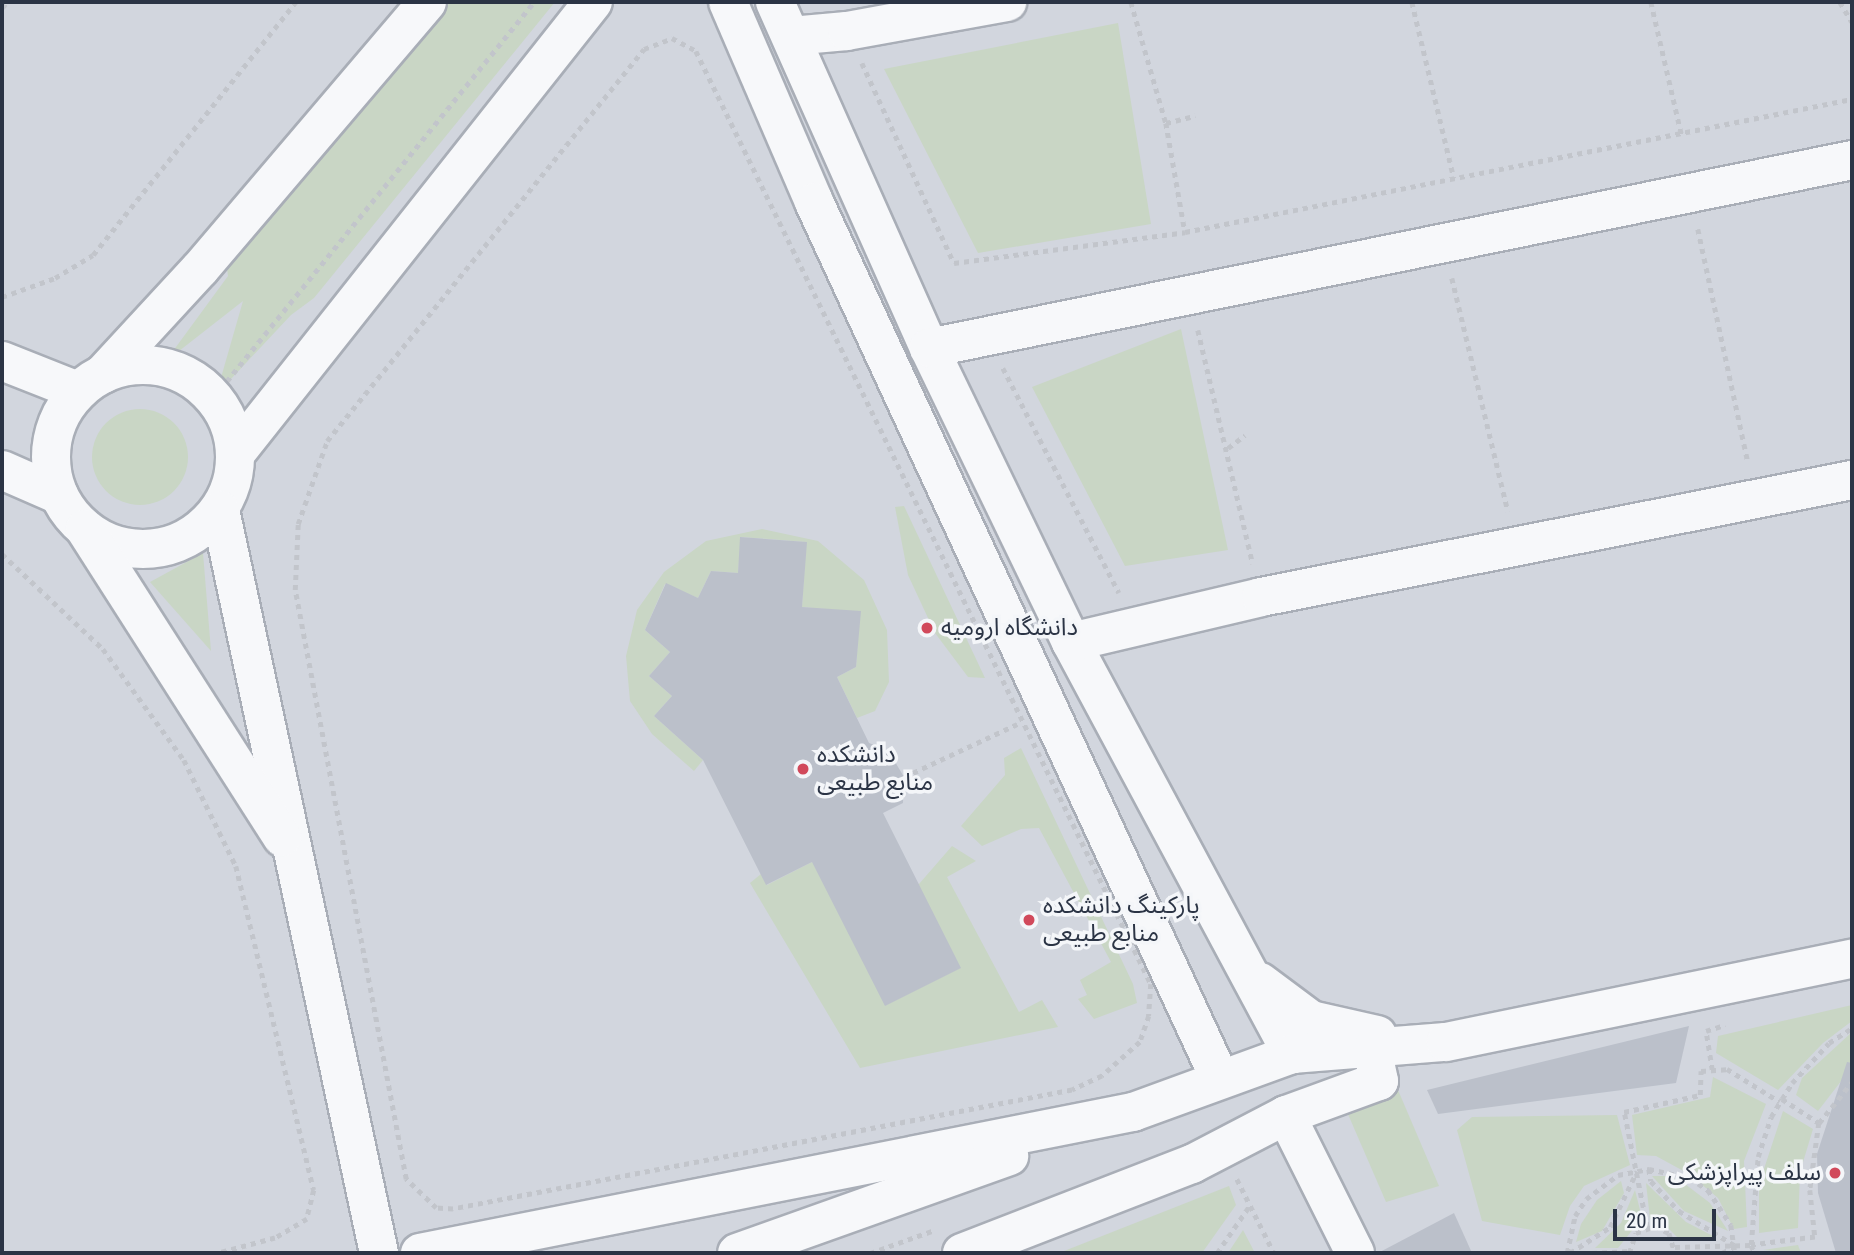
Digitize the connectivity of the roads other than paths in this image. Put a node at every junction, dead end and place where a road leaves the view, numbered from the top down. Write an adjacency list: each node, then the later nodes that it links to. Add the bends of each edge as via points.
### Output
1 (427, 2): 10 (lane, via 200,269)
2 (593, 2): 11 (lane)
3 (728, 2): 21 (lane)
4 (775, 2): 6 (lane)
5 (1007, 2): 6 (lane, via 847,31)
6 (791, 36): 8 (lane)
7 (1852, 160): 8 (lane)
8 (929, 348): 17 (lane)
9 (2, 361): 10 (lane)
10 (90, 382): 11 (lane, via 132,365 163,366 191,377 214,397 230,423); 14 (lane, via 61,414 52,440 51,468)
11 (236, 453): 15 (lane, via 233,483)
12 (2, 470): 14 (lane)
13 (1852, 480): 17 (lane, via 1261,597)
14 (59, 495): 16 (lane)
15 (220, 510): 16 (lane, via 198,531 171,545 122,546); 18 (lane)
16 (85, 529): 18 (lane, via 205,711)
17 (1071, 642): 20 (lane)
18 (299, 866): 28 (lane)
19 (1852, 959): 22 (lane)
20 (1248, 972): 22 (lane, via 1311,1020 1353,1033); 24 (lane)
21 (1167, 993): 25 (lane); 26 (lane, via 1188,1027 1185,1058 1168,1082)
22 (1446, 1042): 23 (lane)
23 (1373, 1049): 24 (lane); 27 (lane, via 1379,1082)
24 (1292, 1054): 25 (lane)
25 (1219, 1077): 26 (lane)
26 (1133, 1112): 29 (lane); 30 (lane)
27 (1286, 1115): 31 (lane, via 1192,1164); 32 (lane)
28 (379, 1253)
29 (419, 1253)
30 (737, 1253)
31 (962, 1253)
32 (1355, 1253)

